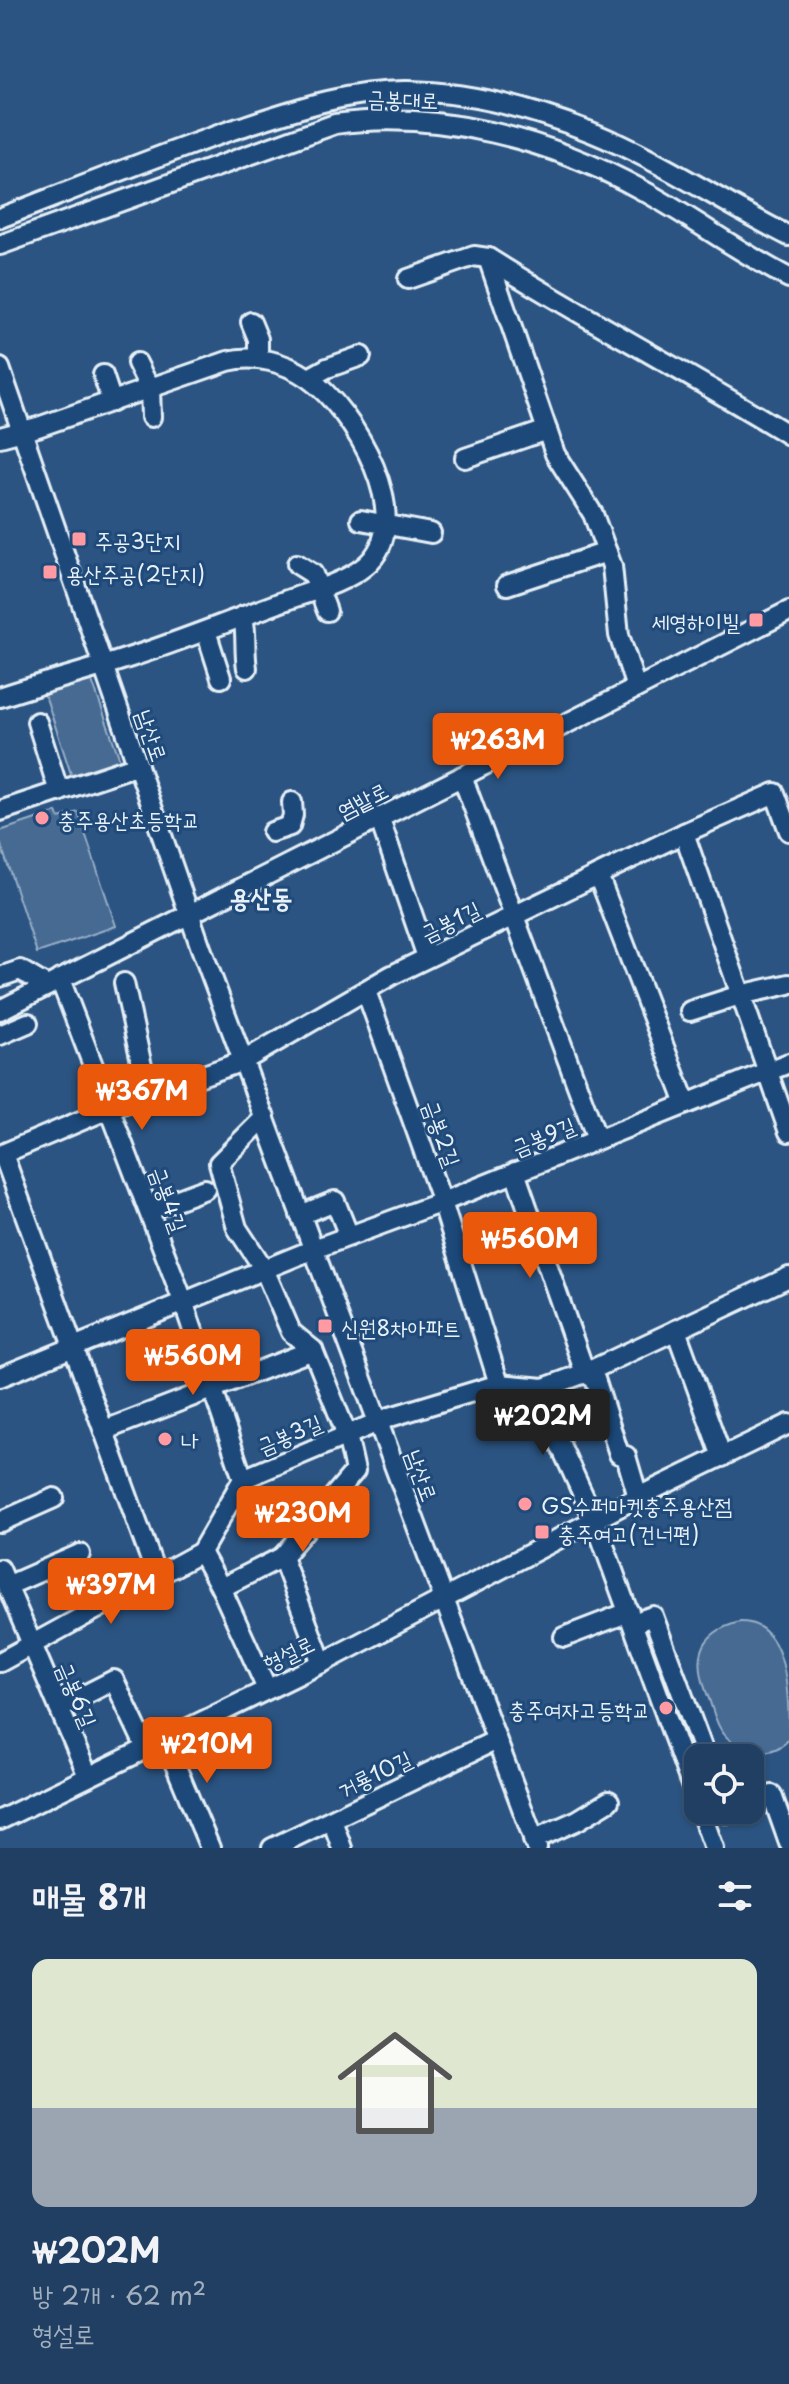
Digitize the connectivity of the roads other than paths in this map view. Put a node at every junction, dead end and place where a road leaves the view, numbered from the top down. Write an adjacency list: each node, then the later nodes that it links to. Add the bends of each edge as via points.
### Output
1 (0, 218): 2 (street, 금봉대로, via 288,111 336,98 407,91 488,102 591,132)
2 (789, 236)
3 (0, 245): 5 (street, 금봉대로, via 335,124 372,119 444,123 542,146 594,165)
4 (488, 258): 6 (street, via 474,256); 17 (street); 19 (street)
5 (789, 278)
6 (408, 279)
7 (251, 322): 9 (street)
8 (361, 356): 13 (street)
9 (258, 358): 13 (street); 14 (street, via 228,361)
10 (137, 363): 14 (street)
11 (0, 368): 18 (street, 남산로)
12 (103, 375): 15 (street)
13 (309, 378): 23 (street, via 342,412 367,449 381,485)
14 (150, 389): 15 (street); 16 (street)
15 (112, 402): 18 (street)
16 (151, 417)
17 (547, 430): 21 (street); 25 (street, via 555,454 593,514)
18 (22, 431): 20 (street); 33 (street, 남산로)
19 (789, 435)
20 (0, 437)
21 (465, 458)
22 (361, 520): 23 (street)
23 (384, 523): 24 (street); 28 (street, via 380,551 366,565)
24 (431, 533)
25 (607, 552): 27 (street); 36 (street, via 619,635)
26 (297, 564): 28 (street, via 313,574)
27 (507, 585)
28 (318, 588): 29 (street); 31 (street)
29 (327, 611)
30 (789, 611): 36 (street, 염밭로)
31 (243, 616): 32 (street); 34 (street)
32 (206, 631): 33 (street); 35 (street)
33 (103, 665): 37 (street); 39 (street, 남산로)
34 (247, 668)
35 (221, 678)
36 (636, 688): 40 (street, 염밭로)
37 (0, 697)
38 (37, 722): 41 (street)
39 (138, 765): 41 (street); 49 (street, 남산로)
40 (462, 776): 44 (street, 염밭로); 50 (street)
41 (59, 792): 43 (street)
42 (292, 802): 46 (street, via 290,826)
43 (0, 811)
44 (379, 817): 49 (street, 염밭로); 51 (street)
45 (789, 831): 47 (street, 금봉1길, via 775,793)
46 (272, 832)
47 (684, 833): 48 (street, 금봉1길); 57 (street)
48 (598, 875): 50 (street, 금봉1길); 66 (street)
49 (188, 914): 53 (street, 염밭로); 62 (street, 남산로)
50 (514, 915): 51 (street, 금봉1길); 70 (street)
51 (427, 957): 56 (street, 금봉1길)
52 (0, 977): 53 (street, via 20,970)
53 (54, 983): 58 (street, 염밭로); 67 (street, 금봉4길)
54 (124, 983): 65 (street)
55 (789, 984): 57 (street)
56 (366, 991): 62 (street, 금봉1길); 74 (street, 금봉2길)
57 (740, 995): 59 (street); 64 (street)
58 (0, 1010)
59 (690, 1011)
60 (28, 1023): 61 (street)
61 (0, 1035)
62 (243, 1061): 65 (street, 금봉1길); 68 (street, 남산로)
63 (789, 1063): 64 (street, 금봉9길)
64 (766, 1071): 66 (street, 금봉9길); 69 (street)
65 (148, 1094): 67 (street, 금봉1길)
66 (686, 1104): 70 (street, 금봉9길)
67 (111, 1108): 71 (street, 금봉1길); 75 (street, 금봉4길)
68 (265, 1117): 76 (street, 남산로); 79 (street, via 219,1163 237,1228)
69 (789, 1132)
70 (597, 1139): 72 (street, 금봉9길)
71 (2, 1154): 83 (street)
72 (515, 1172): 74 (street, 금봉9길); 85 (street)
73 (205, 1189): 75 (street)
74 (442, 1202): 77 (street, 금봉9길); 87 (street, 금봉2길)
75 (149, 1210): 81 (street, 금봉4길)
76 (300, 1215): 77 (street, via 335,1201); 78 (street, 남산로)
77 (349, 1236): 78 (street, 금봉9길)
78 (314, 1249): 79 (street); 90 (street, 남산로)
79 (264, 1269): 81 (street); 84 (street, via 291,1332)
80 (789, 1277): 82 (street)
81 (183, 1301): 83 (street); 89 (street, 금봉4길)
82 (676, 1330): 85 (street); 94 (street)
83 (73, 1345): 86 (street); 92 (street)
84 (313, 1350): 89 (street); 93 (street)
85 (585, 1373): 88 (street); 96 (street, via 595,1379)
86 (0, 1377)
87 (499, 1384): 88 (street); 90 (street)
88 (544, 1388): 98 (street, via 541,1403)
89 (213, 1389): 92 (street); 95 (street, 금봉4길)
90 (378, 1422): 93 (street, 금봉3길); 106 (street, 남산로)
91 (789, 1424): 94 (street, 형설로)
92 (105, 1430): 103 (street)
93 (347, 1435): 95 (street, 금봉3길); 102 (street, via 355,1471)
94 (722, 1457): 96 (street, 형설로)
95 (243, 1479): 100 (street, 금봉3길)
96 (638, 1497): 98 (street, 형설로)
97 (54, 1498): 99 (street)
98 (595, 1521): 106 (street, 형설로); 107 (street)
99 (0, 1522)
100 (201, 1552): 103 (street); 105 (street)
101 (80, 1554): 104 (street, 금봉6길)
102 (282, 1557): 105 (street); 111 (street)
103 (157, 1577): 109 (street)
104 (3, 1578): 109 (street, 금봉6길)
105 (221, 1588): 112 (street)
106 (442, 1599): 111 (street, 형설로); 115 (street, 남산로)
107 (631, 1618): 108 (street); 116 (street, via 653,1616); 118 (street)
108 (564, 1637)
109 (31, 1645): 110 (street); 113 (street, 금봉6길)
110 (0, 1662)
111 (322, 1663): 112 (street, 형설로)
112 (267, 1689): 114 (street, 형설로)
113 (59, 1708): 117 (street, via 114,1680); 119 (street, 금봉6길)
114 (164, 1738): 117 (street, 형설로); 127 (street)
115 (496, 1740): 123 (street, 거룡10길); 126 (street, 남산로)
116 (701, 1744)
117 (146, 1748): 119 (street, 형설로)
118 (684, 1765)
119 (88, 1776): 122 (street, 형설로)
120 (772, 1795): 125 (street)
121 (609, 1801): 126 (street)
122 (0, 1820)
123 (332, 1820): 128 (street, 거룡10길); 129 (street)
124 (705, 1824): 130 (street)
125 (789, 1843)
126 (535, 1844)
127 (210, 1848)
128 (272, 1848)
129 (342, 1848)
130 (714, 1848)

